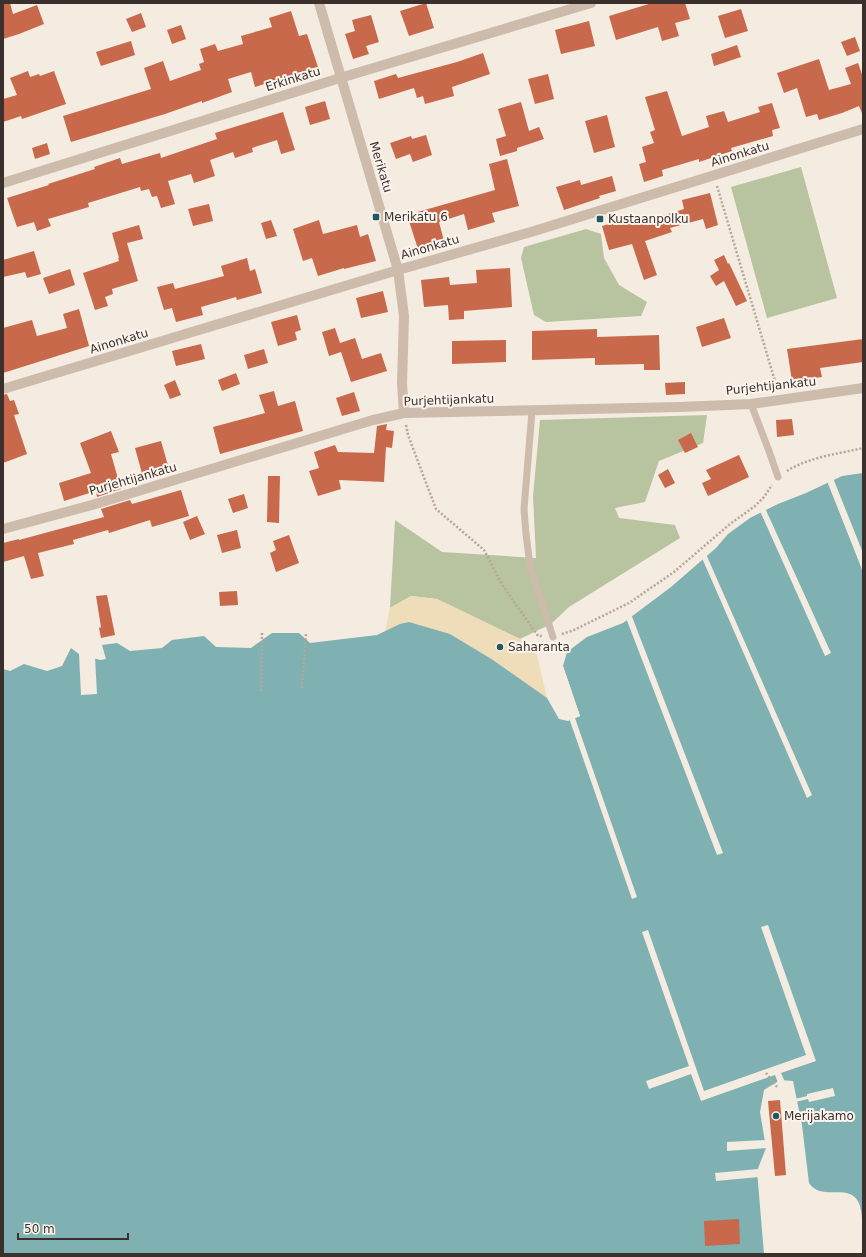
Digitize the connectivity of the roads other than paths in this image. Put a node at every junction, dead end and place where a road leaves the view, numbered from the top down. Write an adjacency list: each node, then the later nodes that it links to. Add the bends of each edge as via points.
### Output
1 (319, 3): 3 (street, Merikatu)
2 (590, 3): 3 (street, Erkinkatu)
3 (340, 78): 5 (street, Erkinkatu); 6 (street, Merikatu)
4 (863, 129): 6 (street, Ainonkatu, via 531,232)
5 (3, 183)
6 (398, 270): 8 (street, Ainonkatu); 11 (street, Merikatu, via 404,316)
7 (863, 388): 9 (street, Purjehtijankatu)
8 (3, 389)
9 (751, 404): 10 (street, Purjehtijankatu); 12 (lane)
10 (532, 411): 11 (street, Purjehtijankatu); 14 (lane, via 524,509 530,566)
11 (404, 413): 13 (street, Purjehtijankatu)
12 (778, 477)
13 (3, 529)
14 (553, 637)

